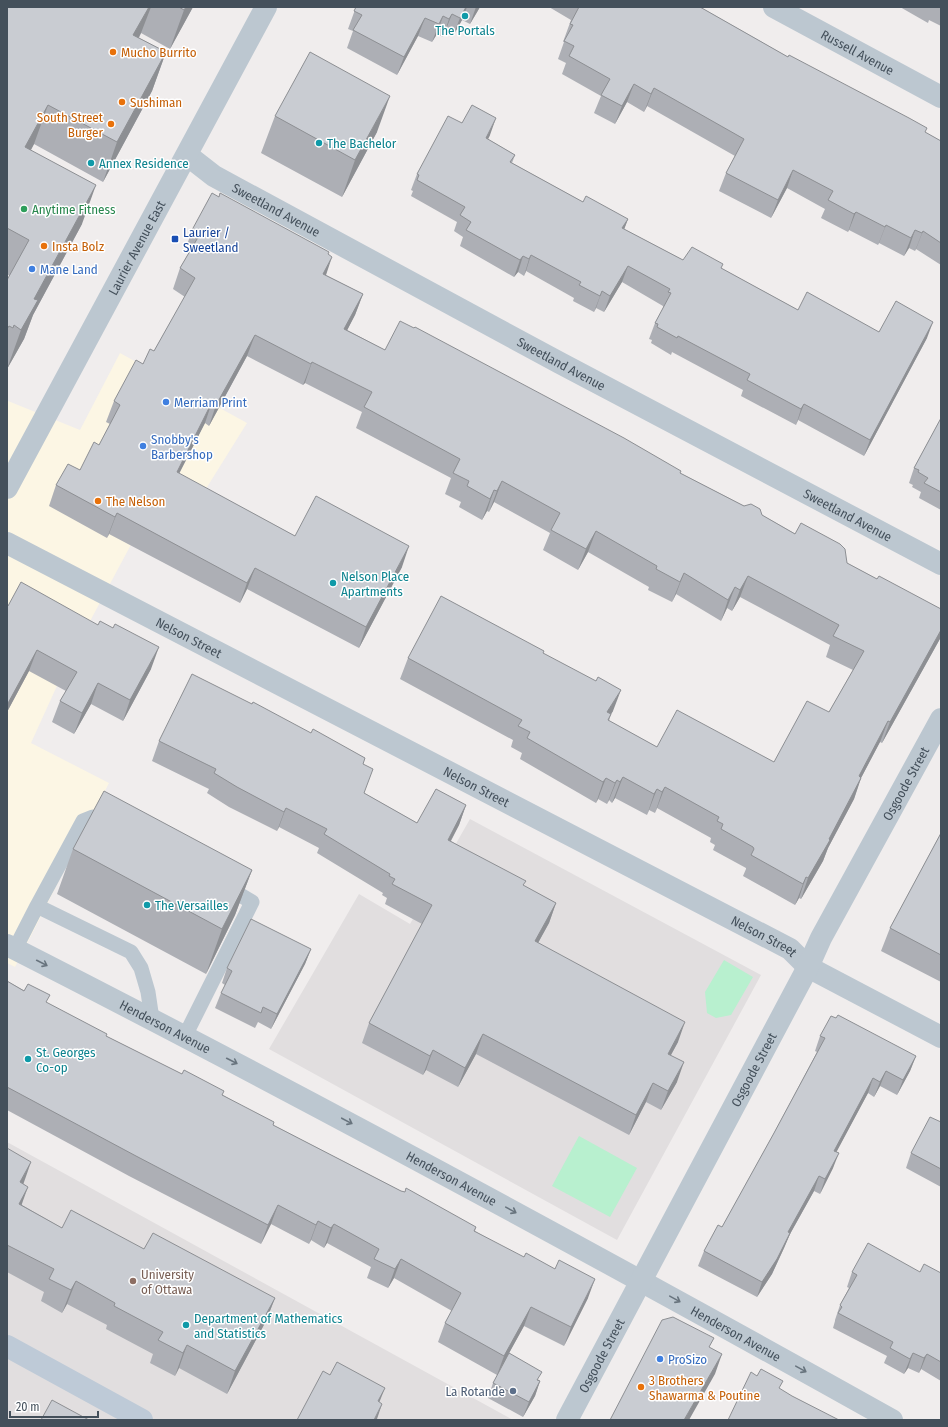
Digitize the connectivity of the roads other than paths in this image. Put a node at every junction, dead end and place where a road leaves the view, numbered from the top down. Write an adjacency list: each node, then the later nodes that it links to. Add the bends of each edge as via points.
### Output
1 (266, 7): 4 (street, Laurier Avenue East)
2 (774, 7): 3 (street, Russell Avenue)
3 (941, 97)
4 (187, 155): 5 (street, Laurier Avenue East); 7 (street, Sweetland Avenue, via 214,176 560,363)
5 (7, 488)
6 (7, 543): 13 (street, Nelson Street, via 790,949)
7 (941, 564)
8 (941, 719): 13 (street, Osgoode Street, via 821,938)
9 (124, 828): 11 (lane, via 92,817 83,821)
10 (212, 879): 15 (lane, via 252,902)
11 (37, 906): 12 (lane); 14 (lane, via 131,952 141,968)
12 (11, 947): 14 (street, Henderson Avenue, one-way to 14)
13 (808, 967): 16 (street, Nelson Street); 17 (street, Osgoode Street)
14 (152, 1019): 15 (street, Henderson Avenue)
15 (185, 1036): 17 (street, Henderson Avenue, one-way to 17)
16 (941, 1037)
17 (641, 1280): 20 (street, Osgoode Street); 21 (street, Henderson Avenue, one-way to 21)
18 (7, 1346): 19 (main road)
19 (142, 1420)
20 (567, 1420)
21 (892, 1420)

